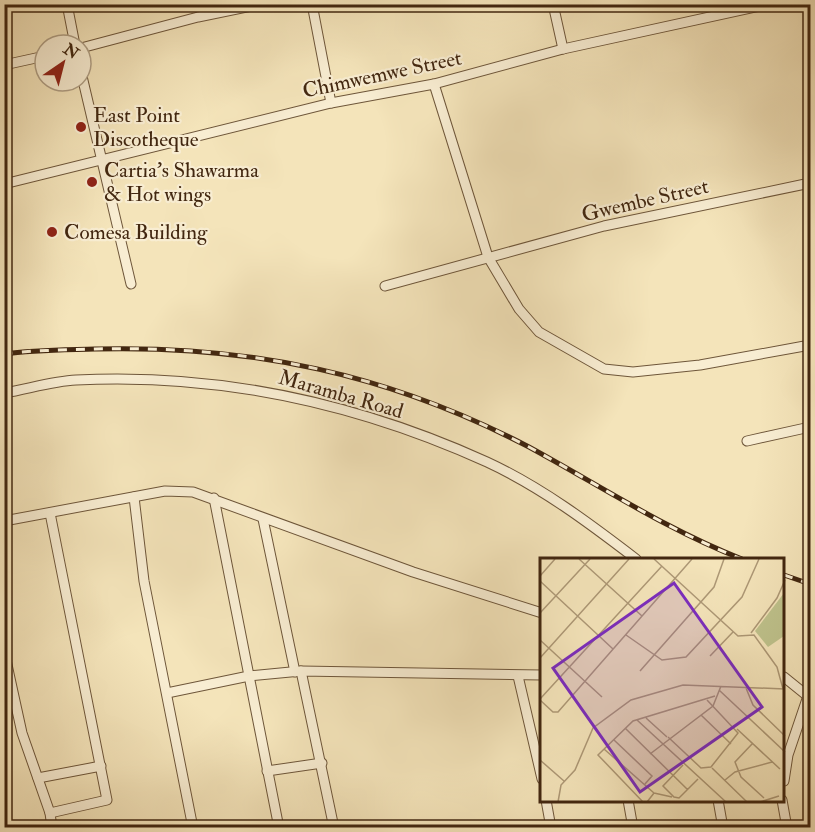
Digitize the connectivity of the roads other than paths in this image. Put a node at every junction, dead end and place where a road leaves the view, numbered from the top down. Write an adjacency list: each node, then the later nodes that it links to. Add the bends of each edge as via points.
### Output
1 (67, 4): 6 (street)
2 (262, 4): 7 (street)
3 (312, 4): 13 (street)
4 (553, 4): 8 (street)
5 (769, 4): 8 (street, Chimwemwe Street)
6 (73, 33)
7 (93, 45)
8 (563, 49): 11 (street, Chimwemwe Street)
9 (33, 59): 10 (street)
10 (4, 65)
11 (434, 84): 13 (street, Chimwemwe Street); 17 (street)
12 (86, 93): 14 (street)
13 (331, 103): 14 (street, Chimwemwe Street)
14 (102, 159): 16 (street, Chimwemwe Street); 18 (street)
15 (810, 183): 17 (street, Gwembe Street, via 604,226)
16 (4, 184)
17 (488, 257): 19 (street, Gwembe Street); 20 (street, via 519,309 539,332 604,369 633,372 700,365)
18 (131, 284)
19 (385, 286)
20 (810, 345)
21 (4, 393): 29 (street, Maramba Road, via 74,380 165,380 250,388 336,408 488,462 572,511)
22 (810, 428): 23 (street)
23 (747, 441)
24 (134, 497): 25 (street, via 165,491 194,492); 26 (street); 37 (street, via 144,581)
25 (214, 498): 27 (street); 34 (street)
26 (50, 513): 28 (street); 40 (street)
27 (263, 519): 30 (street); 32 (street)
28 (4, 520)
29 (635, 558)
30 (540, 612)
31 (4, 651): 44 (street, via 22,733)
32 (298, 672): 34 (street); 35 (street); 39 (street)
33 (540, 675): 35 (street)
34 (249, 676): 37 (street); 43 (street)
35 (518, 676): 41 (street)
36 (785, 679): 38 (street)
37 (167, 693): 51 (street)
38 (809, 697): 42 (street)
39 (322, 763): 43 (street); 53 (street)
40 (101, 766): 44 (street); 49 (street, via 106,800)
41 (540, 770)
42 (785, 770)
43 (267, 771): 52 (street)
44 (38, 778): 49 (street)
45 (546, 802): 54 (street)
46 (628, 802): 55 (street)
47 (718, 802): 56 (street)
48 (782, 802): 57 (street)
49 (50, 813): 50 (street)
50 (52, 828)
51 (192, 828)
52 (279, 828)
53 (334, 828)
54 (551, 828)
55 (633, 828)
56 (723, 828)
57 (787, 828)

